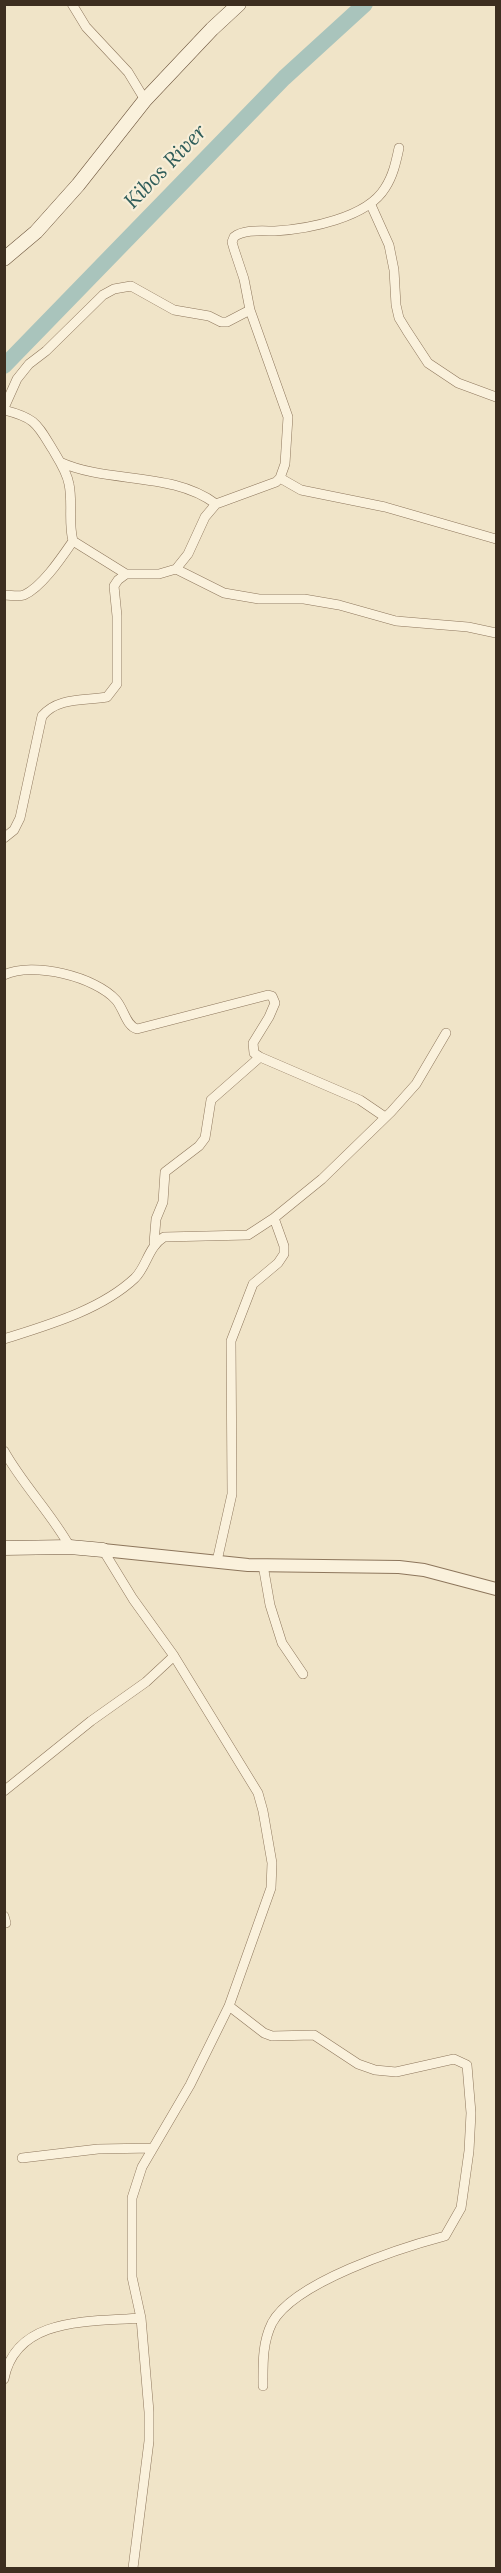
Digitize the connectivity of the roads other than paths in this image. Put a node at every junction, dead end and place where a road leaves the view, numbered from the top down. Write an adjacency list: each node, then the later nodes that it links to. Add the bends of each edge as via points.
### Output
1 (72, 4): 3 (street, via 86,27 128,72)
2 (239, 4): 3 (main road)
3 (145, 100): 6 (main road, via 78,185 36,232)
4 (399, 148): 5 (street, via 386,188)
5 (371, 205): 7 (street, via 318,225 234,237); 8 (street, via 389,245 396,305 407,331 428,363 458,383)
6 (4, 259)
7 (250, 310): 9 (street, via 221,322 174,310 131,286 114,289 29,364 17,379); 11 (street, via 288,417 285,464)
8 (496, 397)
9 (4, 409): 10 (street, via 38,426)
10 (60, 462): 12 (street, via 74,468 160,482 207,497); 14 (street, via 69,483)
11 (280, 478): 12 (street); 13 (street, via 301,490 385,507)
12 (216, 504): 15 (street)
13 (496, 539)
14 (73, 541): 16 (street); 17 (street, via 56,565 30,590 18,596)
15 (176, 569): 16 (street, via 159,574); 18 (street, via 224,593 259,599 304,599 396,621)
16 (126, 574): 19 (street, via 114,586 117,684 107,696 59,703 42,716 20,818)
17 (4, 595)
18 (496, 633)
19 (4, 838)
20 (4, 975): 22 (street, via 46,970 94,982 116,1000 132,1028 137,1029 272,996 275,1003 253,1043 252,1049)
21 (446, 1033): 23 (street, via 416,1084)
22 (260, 1058): 23 (street, via 360,1100); 25 (street, via 211,1100 205,1138 165,1172)
23 (386, 1117): 24 (street, via 322,1179)
24 (274, 1218): 25 (street, via 248,1235 164,1237); 31 (street, via 284,1254 253,1284 231,1341 232,1494)
25 (154, 1243): 26 (street, via 137,1276 119,1291 61,1320)
26 (4, 1339)
27 (4, 1450): 28 (street)
28 (70, 1546): 29 (main road); 30 (main road)
29 (4, 1548)
30 (103, 1550): 31 (street); 34 (street)
31 (217, 1561): 32 (street)
32 (263, 1565): 33 (street, via 399,1567); 35 (street, via 282,1643)
33 (496, 1589)
34 (174, 1656): 36 (street, via 146,1683); 37 (street, via 258,1793 272,1863 271,1888)
35 (303, 1674)
36 (4, 1791)
37 (229, 2006): 38 (street); 42 (street, via 264,2033 314,2035 358,2064 375,2070 396,2072 454,2059 467,2065 469,2077 469,2151 461,2208 445,2236 397,2249 304,2291 285,2305 272,2324 263,2353)
38 (153, 2148): 39 (street, via 98,2149); 40 (street, via 135,2185 130,2209 132,2277)
39 (22, 2158)
40 (141, 2318): 41 (street, via 56,2326 36,2333 13,2354); 43 (street, via 149,2441)
41 (4, 2379)
42 (263, 2386)
43 (133, 2568)

